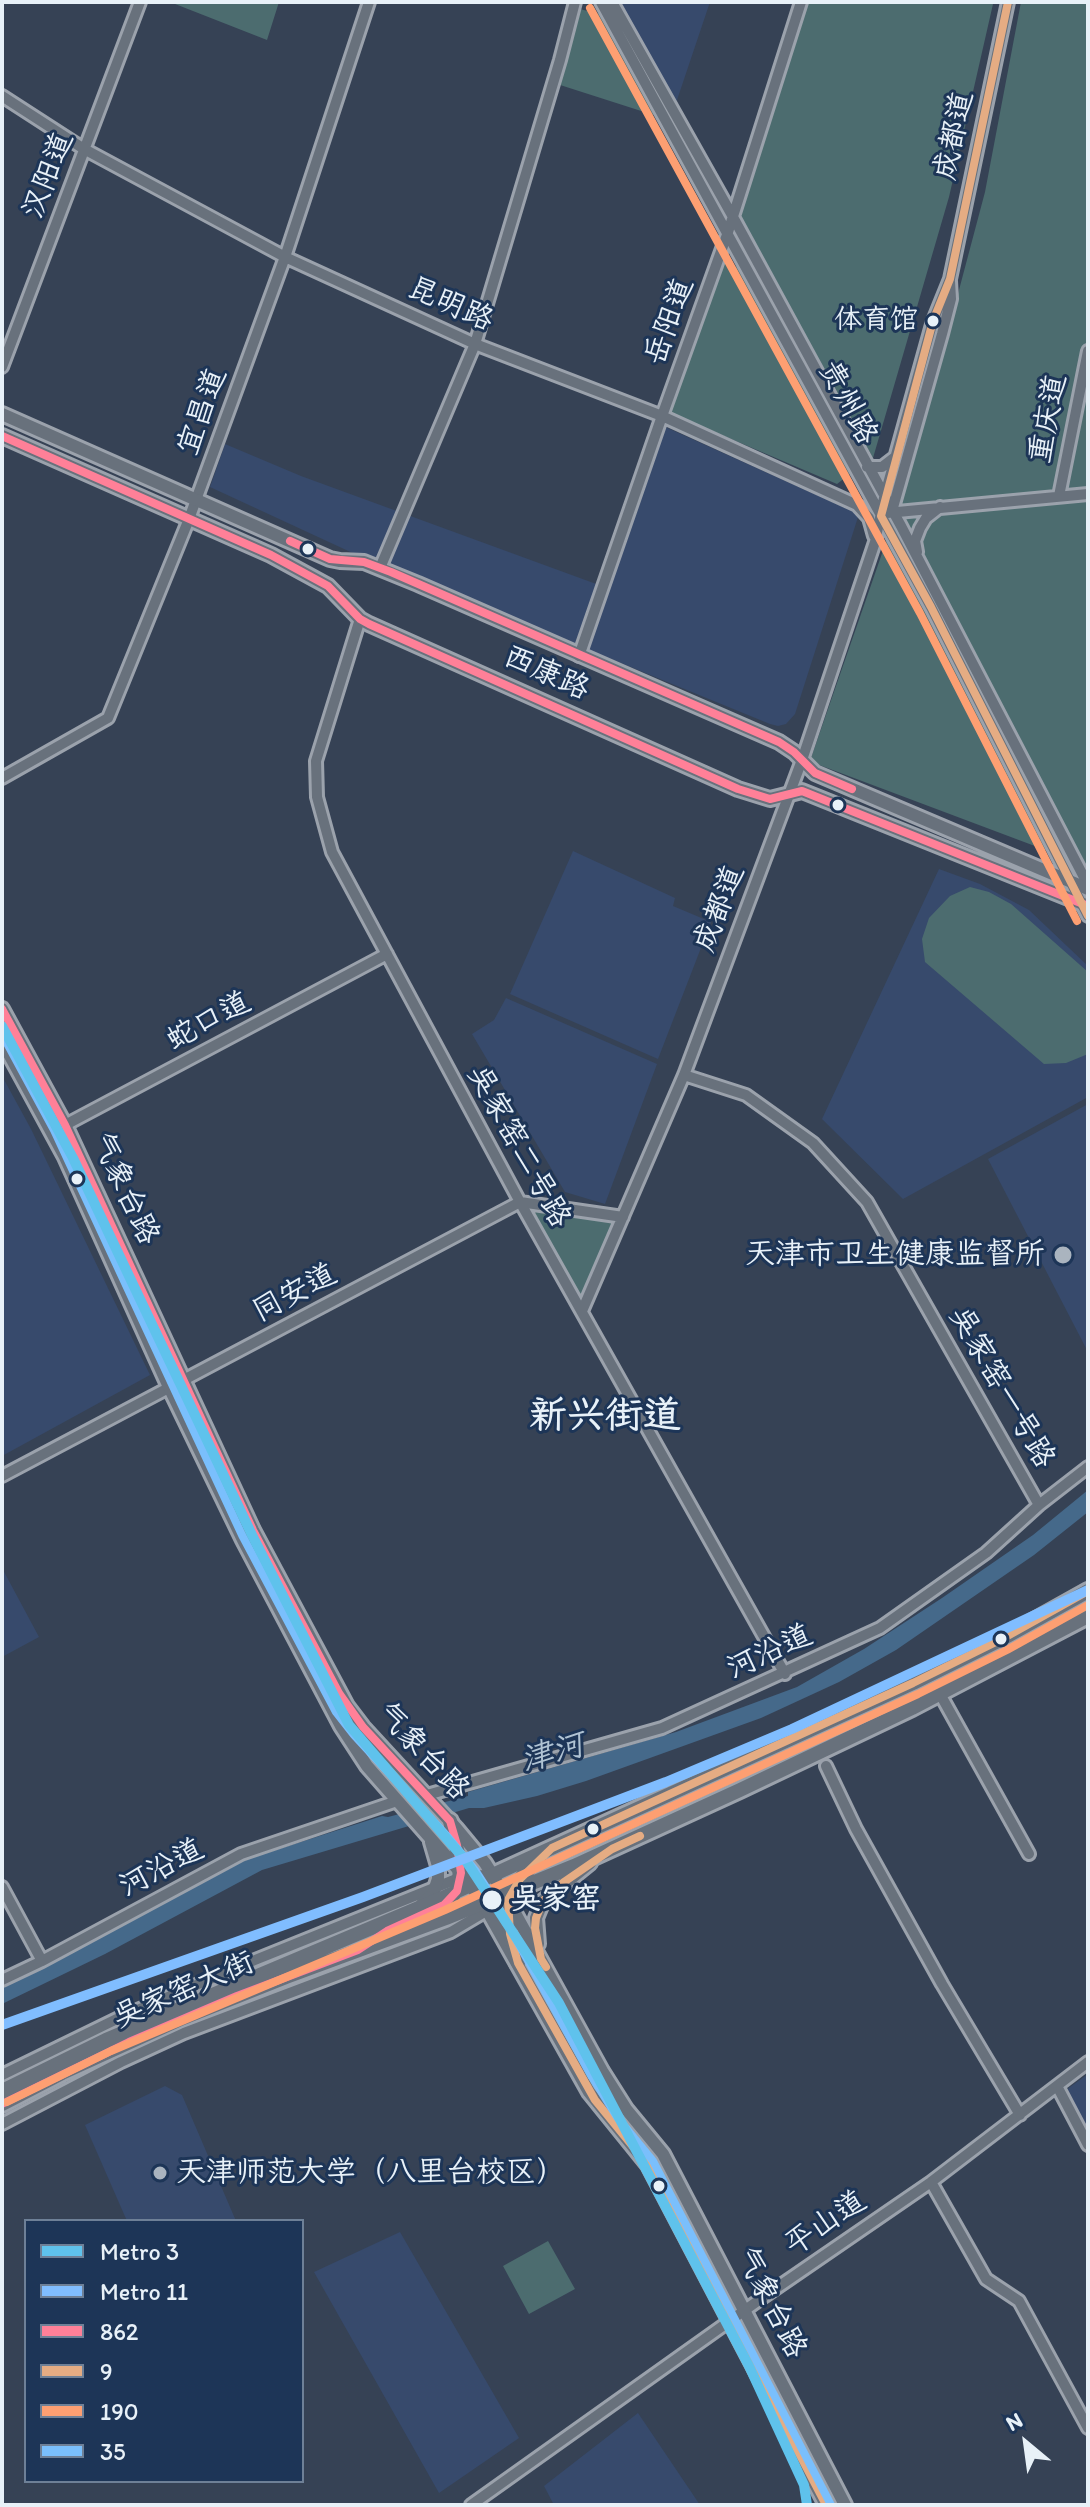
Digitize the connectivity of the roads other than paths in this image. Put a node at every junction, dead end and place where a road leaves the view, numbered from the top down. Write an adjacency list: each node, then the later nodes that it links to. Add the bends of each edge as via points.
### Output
1 (140, 2): 9 (street, 汉阳道)
2 (369, 2): 12 (street, 宜昌道)
3 (575, 2): 14 (street)
4 (601, 2): 11 (street, 贵州路)
5 (612, 2): 10 (street, 贵州路)
6 (801, 2): 10 (street, 岳阳道)
7 (1008, 2): 13 (street, 成都道)
8 (2, 96): 9 (street, 昆明路)
9 (84, 149): 12 (street, 昆明路); 16 (street, 汉阳道)
10 (733, 217): 11 (street, 岳阳道); 21 (street, 贵州路)
11 (728, 232): 18 (street, 岳阳道); 28 (street, 贵州路)
12 (285, 257): 14 (street, 昆明路); 25 (street, 宜昌道)
13 (950, 279): 20 (street, 成都道); 27 (street, 成都道, via 951,299)
14 (475, 344): 18 (street, 昆明路); 32 (street)
15 (1088, 351): 23 (street, 重庆道)
16 (2, 367)
17 (2, 414): 25 (main road, 西康路)
18 (662, 416): 30 (street, 昆明路, via 857,505 869,518); 34 (street, 岳阳道)
19 (2, 436): 29 (main road, 西康路)
20 (896, 455): 21 (street, via 882,467); 24 (street, 成都道)
21 (867, 467): 24 (street, 贵州路)
22 (1088, 494): 23 (street)
23 (1059, 496): 26 (street)
24 (884, 498): 27 (street, 贵州路); 28 (street, 成都道)
25 (196, 500): 29 (street, 宜昌道); 32 (main road, 西康路, via 330,559)
26 (940, 507): 27 (street); 31 (street, via 920,528)
27 (892, 511): 28 (street); 31 (street, 贵州路)
28 (881, 516): 30 (street, 成都道); 38 (street, 贵州路)
29 (189, 519): 33 (main road, 西康路, via 328,586); 36 (street, 宜昌道, via 108,718)
30 (875, 542): 35 (street, 成都道)
31 (917, 558): 39 (street, 贵州路)
32 (380, 568): 34 (main road, 西康路)
33 (360, 619): 37 (main road, 西康路, via 738,789 770,799); 42 (street, 吴家窑二号路, via 316,761 317,797 332,852)
34 (579, 656): 35 (main road, 西康路, via 779,742)
35 (802, 760): 37 (street, 成都道); 38 (main road, 西康路, via 815,773)
36 (2, 778)
37 (790, 792): 40 (main road, 西康路, via 808,793 999,872); 45 (street, 成都道)
38 (1070, 881): 39 (main road, 西康路); 40 (street, 贵州路)
39 (1088, 887)
40 (1085, 901): 41 (street, 贵州路)
41 (1088, 916)
42 (387, 954): 46 (street, 蛇口道); 48 (street, 吴家窑二号路)
43 (2, 1009): 46 (main road, 气象台路)
44 (2, 1041): 47 (main road, 气象台路)
45 (684, 1075): 49 (street, 成都道); 55 (street, 吴家窑一号路, via 746,1095 813,1143 867,1202)
46 (65, 1125): 47 (street, 蛇口道); 51 (main road, 气象台路)
47 (52, 1132): 52 (main road, 气象台路)
48 (520, 1202): 49 (street); 50 (street, 吴家窑二号路); 51 (street, 同安道)
49 (623, 1217): 50 (street, 成都道)
50 (582, 1311): 58 (street, 吴家窑二号路)
51 (184, 1380): 52 (street, 同安道); 61 (main road, 气象台路, via 253,1530 347,1706)
52 (169, 1387): 54 (street, 同安道); 62 (main road, 气象台路, via 341,1726)
53 (1088, 1467): 55 (street, 河沿道)
54 (2, 1476)
55 (1039, 1505): 58 (street, 河沿道, via 986,1553 880,1628)
56 (1088, 1591): 65 (highway, 吴家窑大街, via 913,1683)
57 (1088, 1616): 59 (highway, 吴家窑大街)
58 (785, 1674): 61 (street, 河沿道, via 662,1728)
59 (940, 1694): 66 (highway, 吴家窑大街); 67 (street)
60 (826, 1766): 88 (street, via 942,1984)
61 (429, 1796): 63 (main road, 气象台路)
62 (400, 1804): 64 (main road, 气象台路); 79 (street, 河沿道, via 241,1854)
63 (450, 1821): 68 (main road, 气象台路); 69 (highway)
64 (428, 1835): 69 (main road, 气象台路); 71 (main road, via 438,1866)
65 (552, 1848): 68 (highway, 吴家窑大街); 72 (highway)
66 (612, 1849): 72 (highway, 吴家窑大街); 78 (main road, via 543,1901 535,1928)
67 (1029, 1854)
68 (493, 1875): 69 (highway, 吴家窑大街); 72 (main road, 气象台路)
69 (462, 1881): 71 (street); 73 (highway); 74 (main road, 气象台路); 75 (highway, 吴家窑大街)
70 (2, 1887): 79 (street)
71 (436, 1887): 75 (main road, via 429,1899); 84 (street, via 181,1990)
72 (508, 1896): 74 (highway, 吴家窑大街); 76 (highway); 78 (main road, 气象台路)
73 (444, 1905): 74 (main road); 75 (main road); 77 (highway)
74 (481, 1907): 76 (main road); 77 (highway, 吴家窑大街); 80 (main road, 气象台路); 89 (street, via 451,1932 184,2033)
75 (407, 1913): 81 (highway, 吴家窑大街)
76 (508, 1925): 78 (main road); 80 (highway)
77 (358, 1950): 81 (highway, 吴家窑大街)
78 (541, 1959): 92 (main road, 气象台路, via 617,2095 663,2154)
79 (42, 1961): 82 (street, 河沿道)
80 (518, 1963): 93 (main road, 气象台路, via 595,2100 648,2165)
81 (284, 1972): 86 (highway, 吴家窑大街, via 118,2034); 87 (highway, 吴家窑大街)
82 (2, 1980)
83 (1088, 2062): 85 (street, 平山道)
84 (2, 2075)
85 (1057, 2086): 88 (street, 平山道); 90 (street)
86 (2, 2091)
87 (2, 2104)
88 (1020, 2115): 91 (street, 平山道)
89 (2, 2124)
90 (1088, 2145)
91 (931, 2182): 92 (street, 平山道); 94 (street, via 986,2279 1019,2301)
92 (745, 2311): 93 (street, 平山道); 97 (main road, 气象台路)
93 (731, 2321): 95 (street, 平山道); 96 (main road, 气象台路)
94 (1088, 2428)
95 (471, 2505)
96 (826, 2505)
97 (845, 2505)

